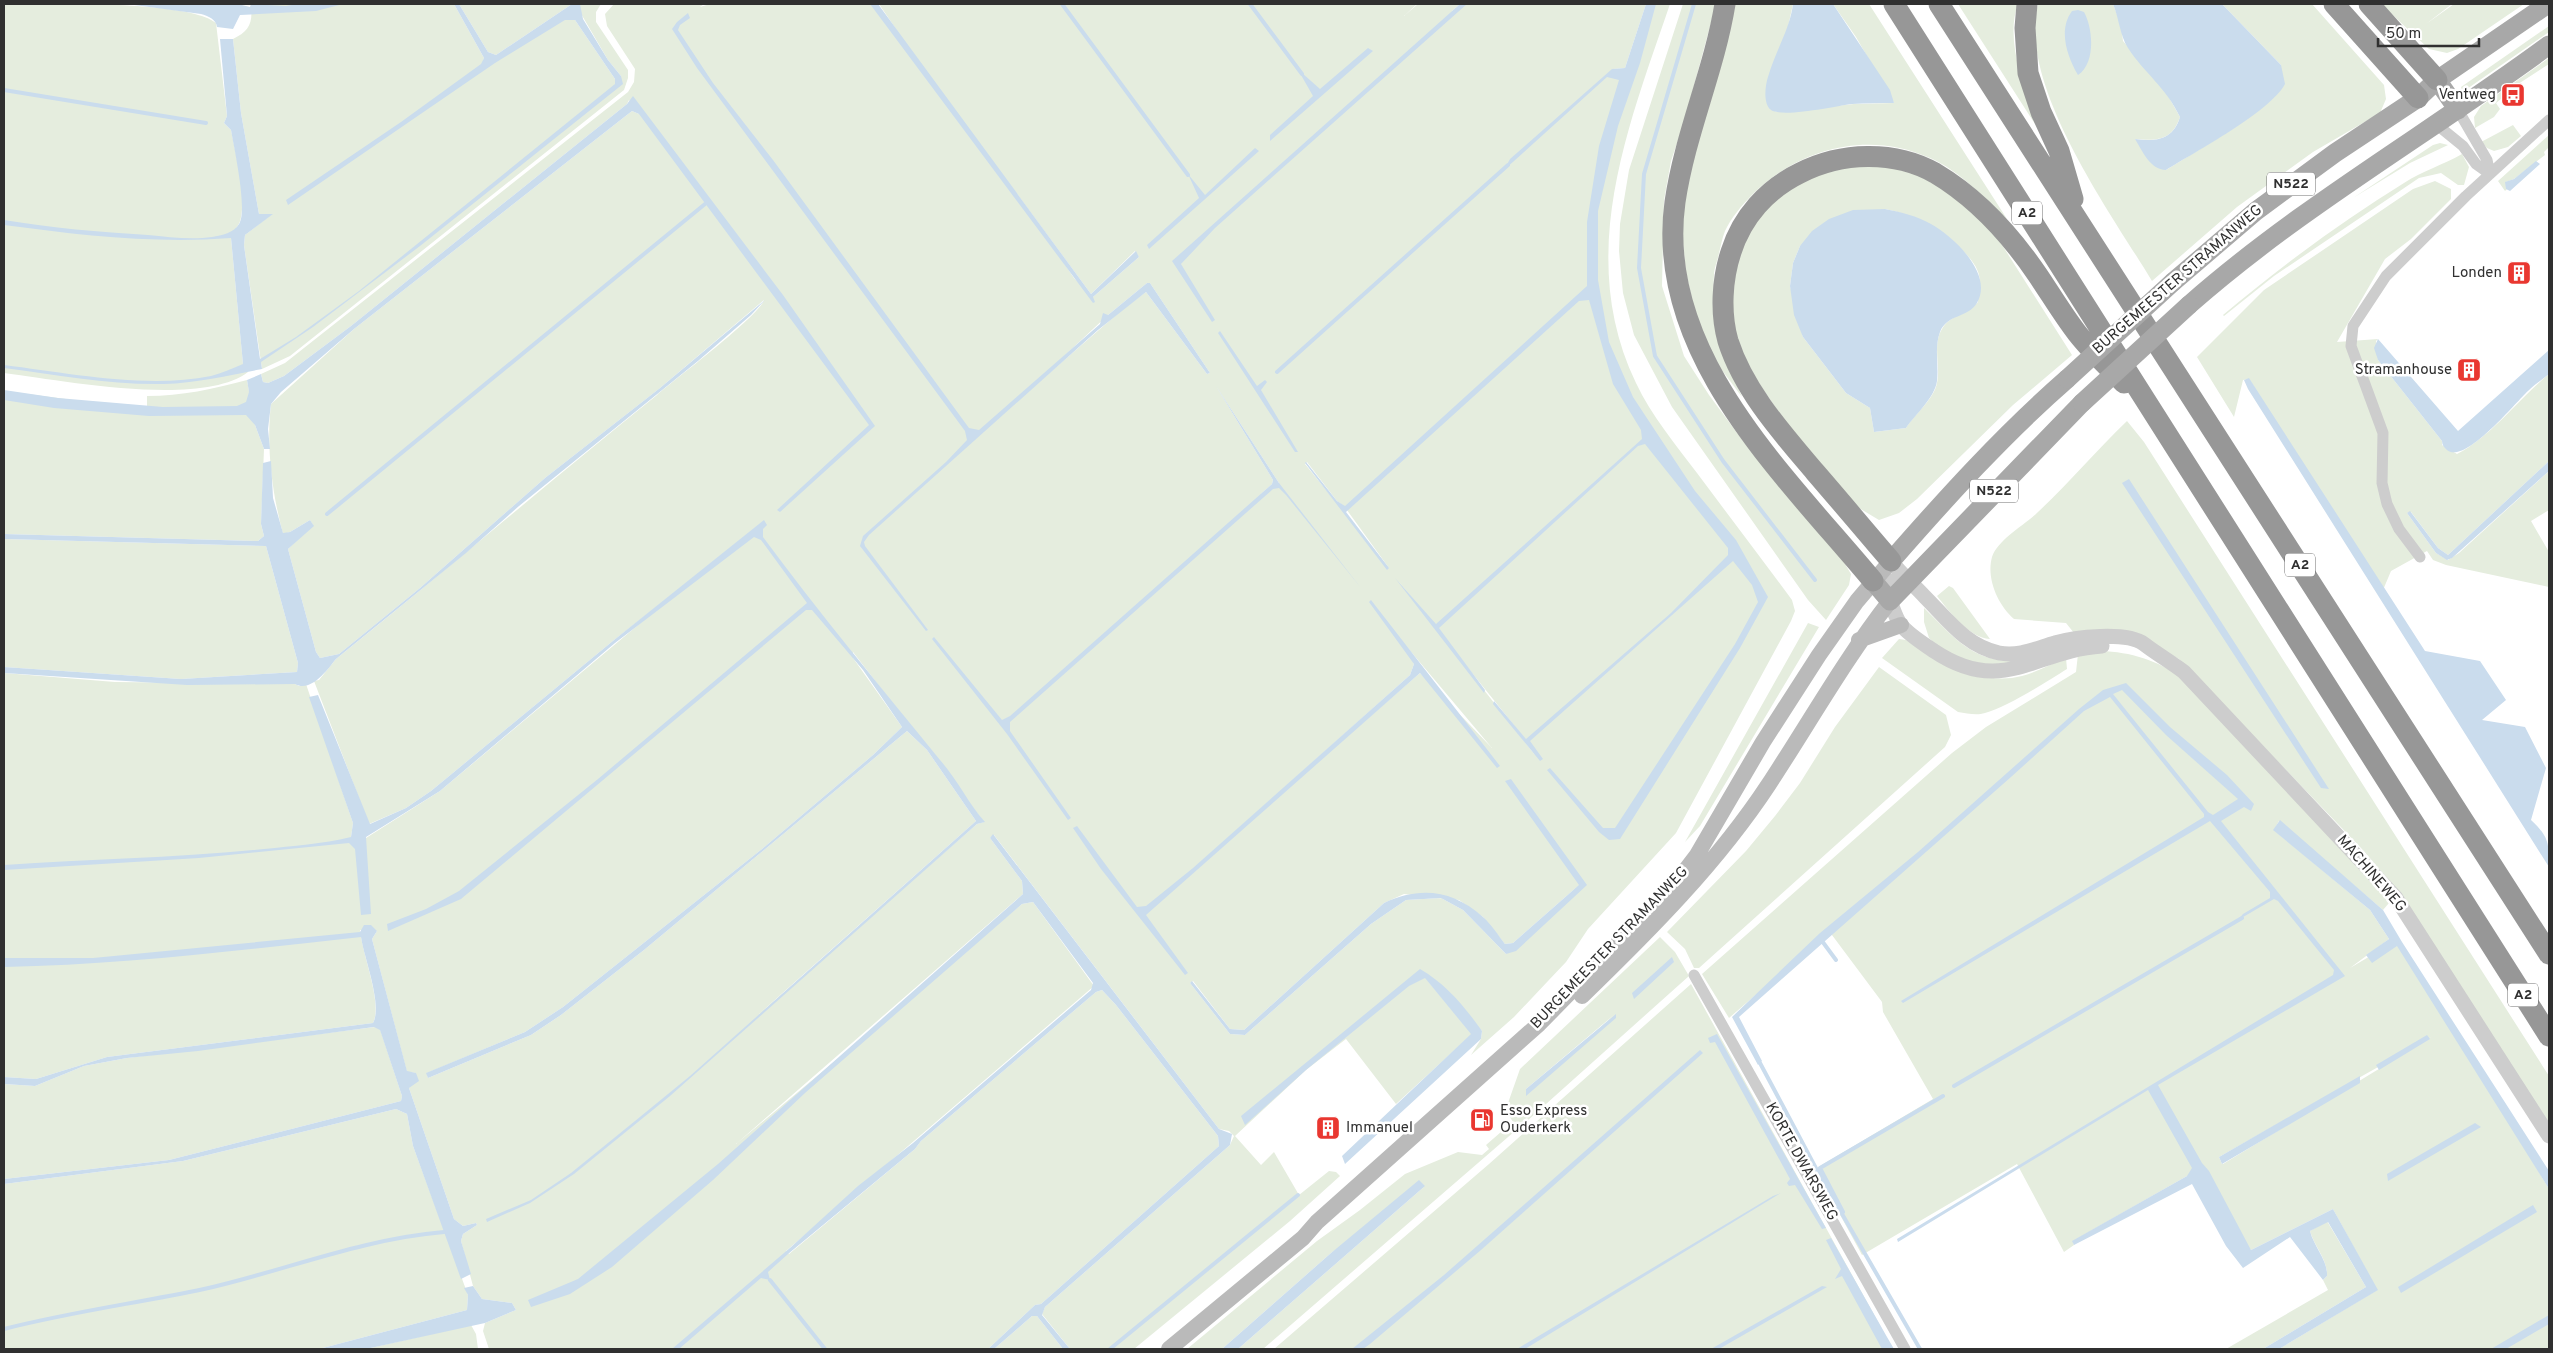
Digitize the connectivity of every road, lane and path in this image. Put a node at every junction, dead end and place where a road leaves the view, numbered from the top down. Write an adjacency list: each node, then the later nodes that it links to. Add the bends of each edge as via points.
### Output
1 (1725, 4): 20 (highway, via 1718,44 1680,172 1675,204 1677,276 1694,338 1734,412)
2 (1894, 4): 16 (highway, A2)
3 (1939, 4): 15 (highway, A2)
4 (2027, 4): 15 (highway, A2, via 2024,28 2028,73 2059,151)
5 (2334, 4): 10 (highway)
6 (2369, 4): 9 (highway)
7 (2548, 4): 9 (main road, BURGEMEESTER STRAMANWEG)
8 (2549, 45): 11 (main road, BURGEMEESTER STRAMANWEG)
9 (2437, 80): 10 (main road, BURGEMEESTER STRAMANWEG / N522); 11 (main road)
10 (2418, 98): 13 (main road); 18 (main road, BURGEMEESTER STRAMANWEG / N522, bridge, via 2256,210 2173,282 2042,400)
11 (2458, 110): 13 (main road, BURGEMEESTER STRAMANWEG / N522); 14 (street, via 2487,160)
12 (2549, 120): 14 (street)
13 (2436, 124): 14 (street); 19 (main road, BURGEMEESTER STRAMANWEG / N522, bridge, via 2324,200 2220,277 2082,403)
14 (2490, 174): 17 (street, via 2386,276 2352,326 2351,346 2383,432 2382,482 2387,504 2399,529)
15 (2080, 220): 25 (highway, A2)
16 (2160, 422): 18 (highway, A2, via 2078,333 2002,227 1952,184 1904,160 1884,157 1842,158 1815,165 1785,180 1762,199 1735,240 1723,291 1728,341 1743,376 1758,399); 27 (highway, A2)
17 (2420, 556)
18 (1891, 562): 19 (street); 20 (main road, BURGEMEESTER STRAMANWEG / N522)
19 (1909, 581): 20 (street); 21 (main road, BURGEMEESTER STRAMANWEG / N522); 24 (street, MACHINEWEG, via 1961,635 2000,653 2018,654 2067,640 2099,636 2129,640 2144,644)
20 (1873, 582): 21 (main road); 29 (main road, BURGEMEESTER STRAMANWEG / N522, via 1818,654 1697,855 1671,889 1538,1024 1317,1222)
21 (1890, 601): 22 (street, MACHINEWEG); 23 (main road, BURGEMEESTER STRAMANWEG / N522)
22 (1901, 625): 23 (main road); 24 (street, MACHINEWEG, via 1949,660 1981,671 2013,670 2084,647)
23 (1859, 640): 29 (main road, BURGEMEESTER STRAMANWEG / N522, via 1769,784 1726,844 1673,906 1499,1074 1324,1229)
24 (2148, 649): 28 (street, MACHINEWEG, via 2184,672 2396,898)
25 (2549, 954)
26 (1694, 975): 31 (street, KORTE DWARSWEG)
27 (2549, 1036)
28 (2549, 1136)
29 (1304, 1238): 30 (main road, BURGEMEESTER STRAMANWEG / N522)
30 (1169, 1349)
31 (1906, 1349)

